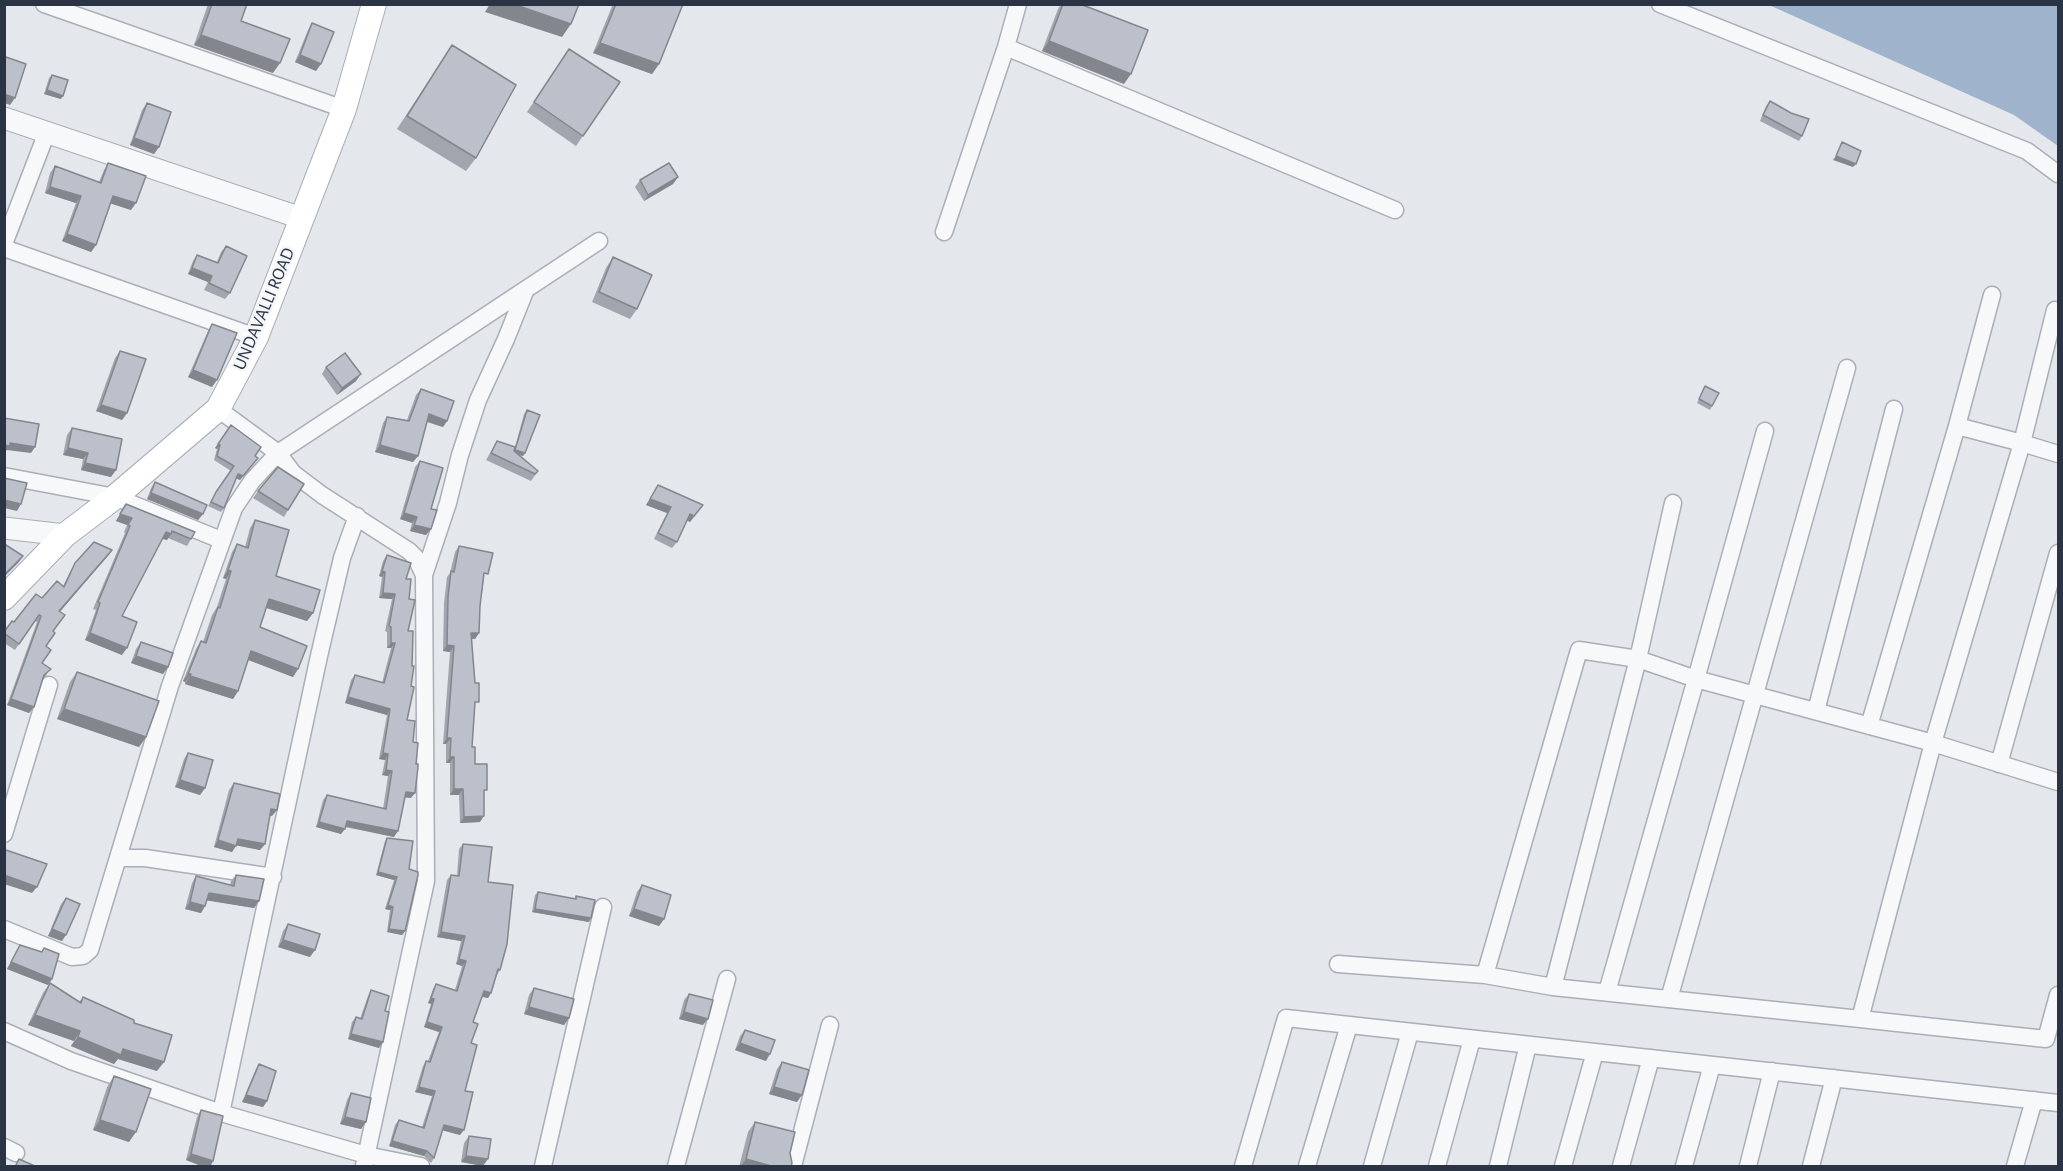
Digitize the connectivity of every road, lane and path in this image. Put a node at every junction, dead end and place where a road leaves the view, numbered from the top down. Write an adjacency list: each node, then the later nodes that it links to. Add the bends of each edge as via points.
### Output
1 (44, 4): 6 (street)
2 (374, 4): 6 (main road, UNDAVALLI ROAD)
3 (1018, 4): 5 (street)
4 (1659, 4): 9 (street, via 2028,151)
5 (1006, 46): 10 (street); 12 (street)
6 (344, 109): 11 (main road, UNDAVALLI ROAD)
7 (4, 118): 8 (street)
8 (47, 132): 11 (street); 14 (street)
9 (2058, 174)
10 (1395, 210)
11 (301, 218): 18 (main road, UNDAVALLI ROAD)
12 (944, 232)
13 (599, 241): 15 (street)
14 (4, 246): 18 (street)
15 (526, 290): 25 (street); 35 (street, via 478,400)
16 (1992, 295): 22 (street)
17 (2055, 310): 24 (street)
18 (256, 337): 20 (main road, UNDAVALLI ROAD)
19 (1847, 369): 40 (street)
20 (218, 409): 25 (street); 28 (main road, UNDAVALLI ROAD)
21 (1894, 409): 41 (street)
22 (1958, 426): 24 (street); 42 (street)
23 (1765, 431): 38 (street)
24 (2022, 443): 26 (street); 43 (street)
25 (278, 453): 30 (street, via 293,473); 33 (street, via 234,508)
26 (2058, 454)
27 (4, 476): 28 (street)
28 (115, 497): 32 (main road, UNDAVALLI ROAD); 33 (street)
29 (1673, 503): 37 (street)
30 (357, 516): 35 (street, via 410,551); 48 (street, via 339,568)
31 (4, 528): 32 (street)
32 (65, 535): 36 (main road, UNDAVALLI ROAD)
33 (221, 540): 47 (street, via 170,686)
34 (2058, 552): 44 (street)
35 (424, 575): 73 (street, via 426,881)
36 (4, 598)
37 (1638, 658): 38 (street); 52 (street, via 1579,650); 54 (street)
38 (1696, 679): 40 (street); 55 (street)
39 (49, 685): 46 (street)
40 (1756, 695): 41 (street); 57 (street)
41 (1816, 711): 42 (street)
42 (1869, 726): 43 (street)
43 (1933, 743): 44 (street); 63 (street, via 1860,1019)
44 (1999, 764): 45 (street)
45 (2057, 777)
46 (4, 834)
47 (118, 858): 48 (street, via 145,858); 50 (street, via 90,950 83,956 72,957)
48 (273, 876): 72 (street)
49 (603, 907): 75 (street)
50 (4, 929)
51 (1338, 964): 52 (street)
52 (1485, 975): 54 (street)
53 (727, 979): 76 (street)
54 (1553, 987): 55 (street)
55 (1607, 992): 57 (street)
56 (2058, 995): 63 (street)
57 (1669, 999): 63 (street)
58 (830, 1025): 77 (street)
59 (1349, 1025): 61 (street); 78 (street, via 1286,1018); 79 (street)
60 (4, 1031): 72 (street, via 71,1061)
61 (1410, 1032): 62 (street); 80 (street)
62 (1472, 1039): 64 (street); 81 (street)
63 (2052, 1040)
64 (1528, 1045): 65 (street); 82 (street)
65 (1595, 1052): 66 (street); 83 (street)
66 (1651, 1058): 67 (street); 84 (street)
67 (1712, 1065): 68 (street); 85 (street)
68 (1772, 1071): 69 (street); 86 (street)
69 (1834, 1078): 70 (street); 87 (street)
70 (2034, 1100): 71 (street); 88 (street)
71 (2058, 1103)
72 (221, 1113): 73 (street)
73 (365, 1161): 74 (street)
74 (421, 1167)
75 (543, 1167)
76 (676, 1167)
77 (793, 1167)
78 (1243, 1167)
79 (1307, 1167)
80 (1372, 1167)
81 (1437, 1167)
82 (1498, 1167)
83 (1563, 1167)
84 (1621, 1167)
85 (1684, 1167)
86 (1748, 1167)
87 (1811, 1167)
88 (2015, 1167)

